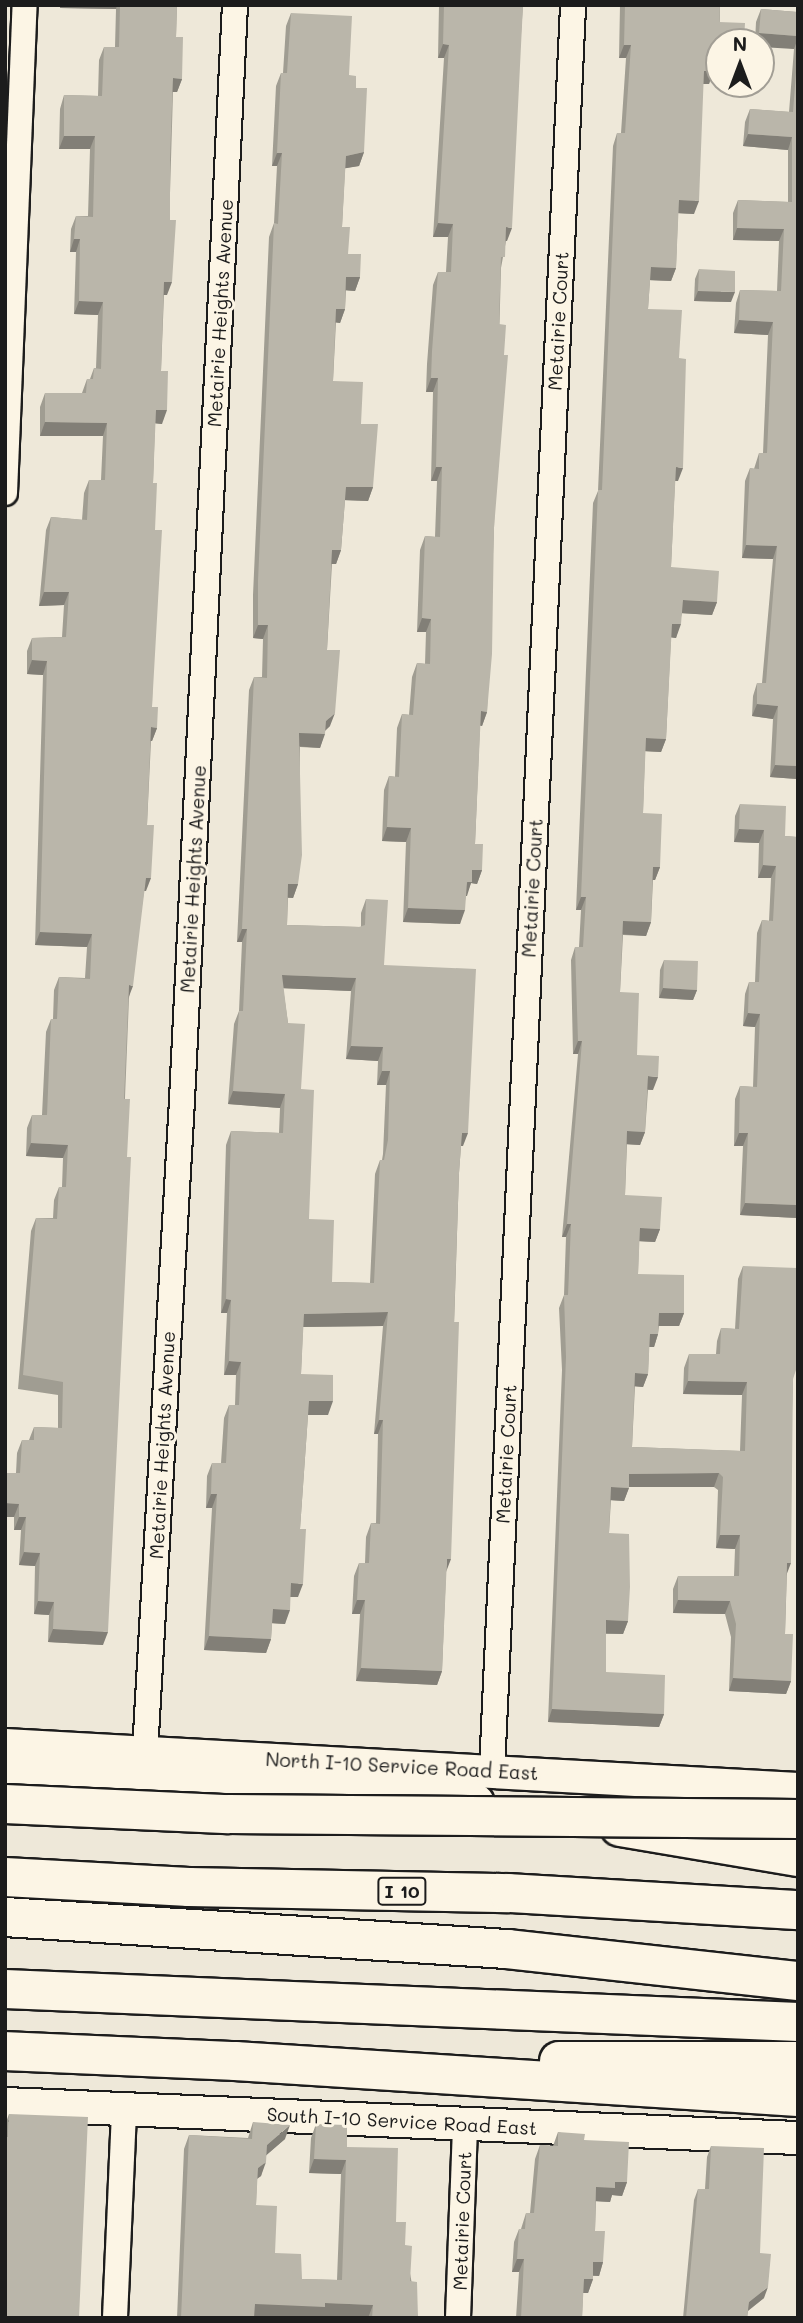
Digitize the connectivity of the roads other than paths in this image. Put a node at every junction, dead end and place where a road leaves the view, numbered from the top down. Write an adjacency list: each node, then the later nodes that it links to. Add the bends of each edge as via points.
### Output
1 (26, 5): 4 (street)
2 (235, 5): 6 (street, Metairie Heights Avenue, via 182,1114)
3 (573, 5): 8 (street, Metairie Court)
4 (5, 493)
5 (5, 1745): 6 (street, North I-10 Service Road East)
6 (145, 1752): 8 (street, North I-10 Service Road East)
7 (5, 1768): 12 (highway, via 266,1782 418,1796 547,1811 649,1834)
8 (492, 1770): 9 (street, North I-10 Service Road East)
9 (798, 1789)
10 (5, 1804): 11 (highway, bridge, via 229,1814)
11 (798, 1819)
12 (798, 1857)
13 (5, 1877): 14 (highway, I 10, via 188,1887 509,1894)
14 (798, 1910)
15 (5, 1917): 16 (highway, via 507,1949)
16 (798, 1981)
17 (5, 1989): 18 (highway)
18 (798, 2022)
19 (5, 2051): 20 (highway)
20 (235, 2061): 21 (highway); 22 (highway)
21 (798, 2061)
22 (798, 2097)
23 (5, 2104): 24 (street, South I-10 Service Road East)
24 (124, 2108): 25 (street, South I-10 Service Road East); 27 (street)
25 (466, 2124): 26 (street, South I-10 Service Road East); 28 (street, Metairie Court)
26 (798, 2138)
27 (115, 2318)
28 (458, 2318)

